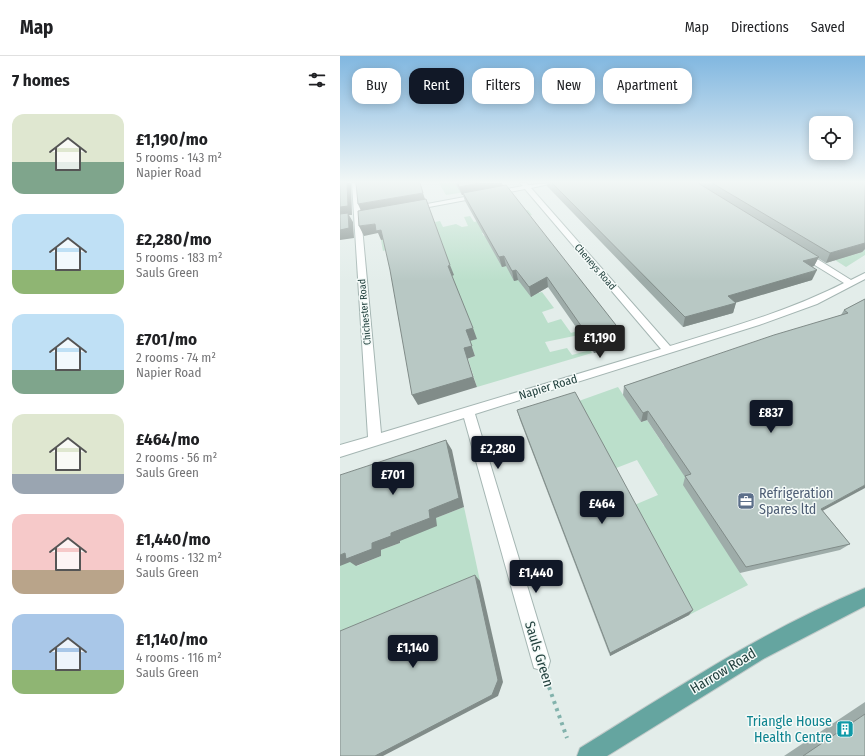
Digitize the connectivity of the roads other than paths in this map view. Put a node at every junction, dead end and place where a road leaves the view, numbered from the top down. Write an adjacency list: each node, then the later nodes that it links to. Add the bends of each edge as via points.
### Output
1 (358, 216): 8 (street, Chichester Road)
2 (551, 216): 6 (street, Cheneys Road)
3 (799, 252): 5 (street)
4 (865, 276): 5 (street, Napier Road)
5 (851, 284): 6 (street, Napier Road, via 806,305)
6 (668, 350): 7 (street, Napier Road)
7 (468, 412): 8 (street, Napier Road); 11 (street, Sauls Green)
8 (375, 440): 9 (street, Napier Road)
9 (340, 451)
10 (865, 597): 12 (main road, Harrow Road, via 790,632 722,671)
11 (541, 661)
12 (588, 756)

